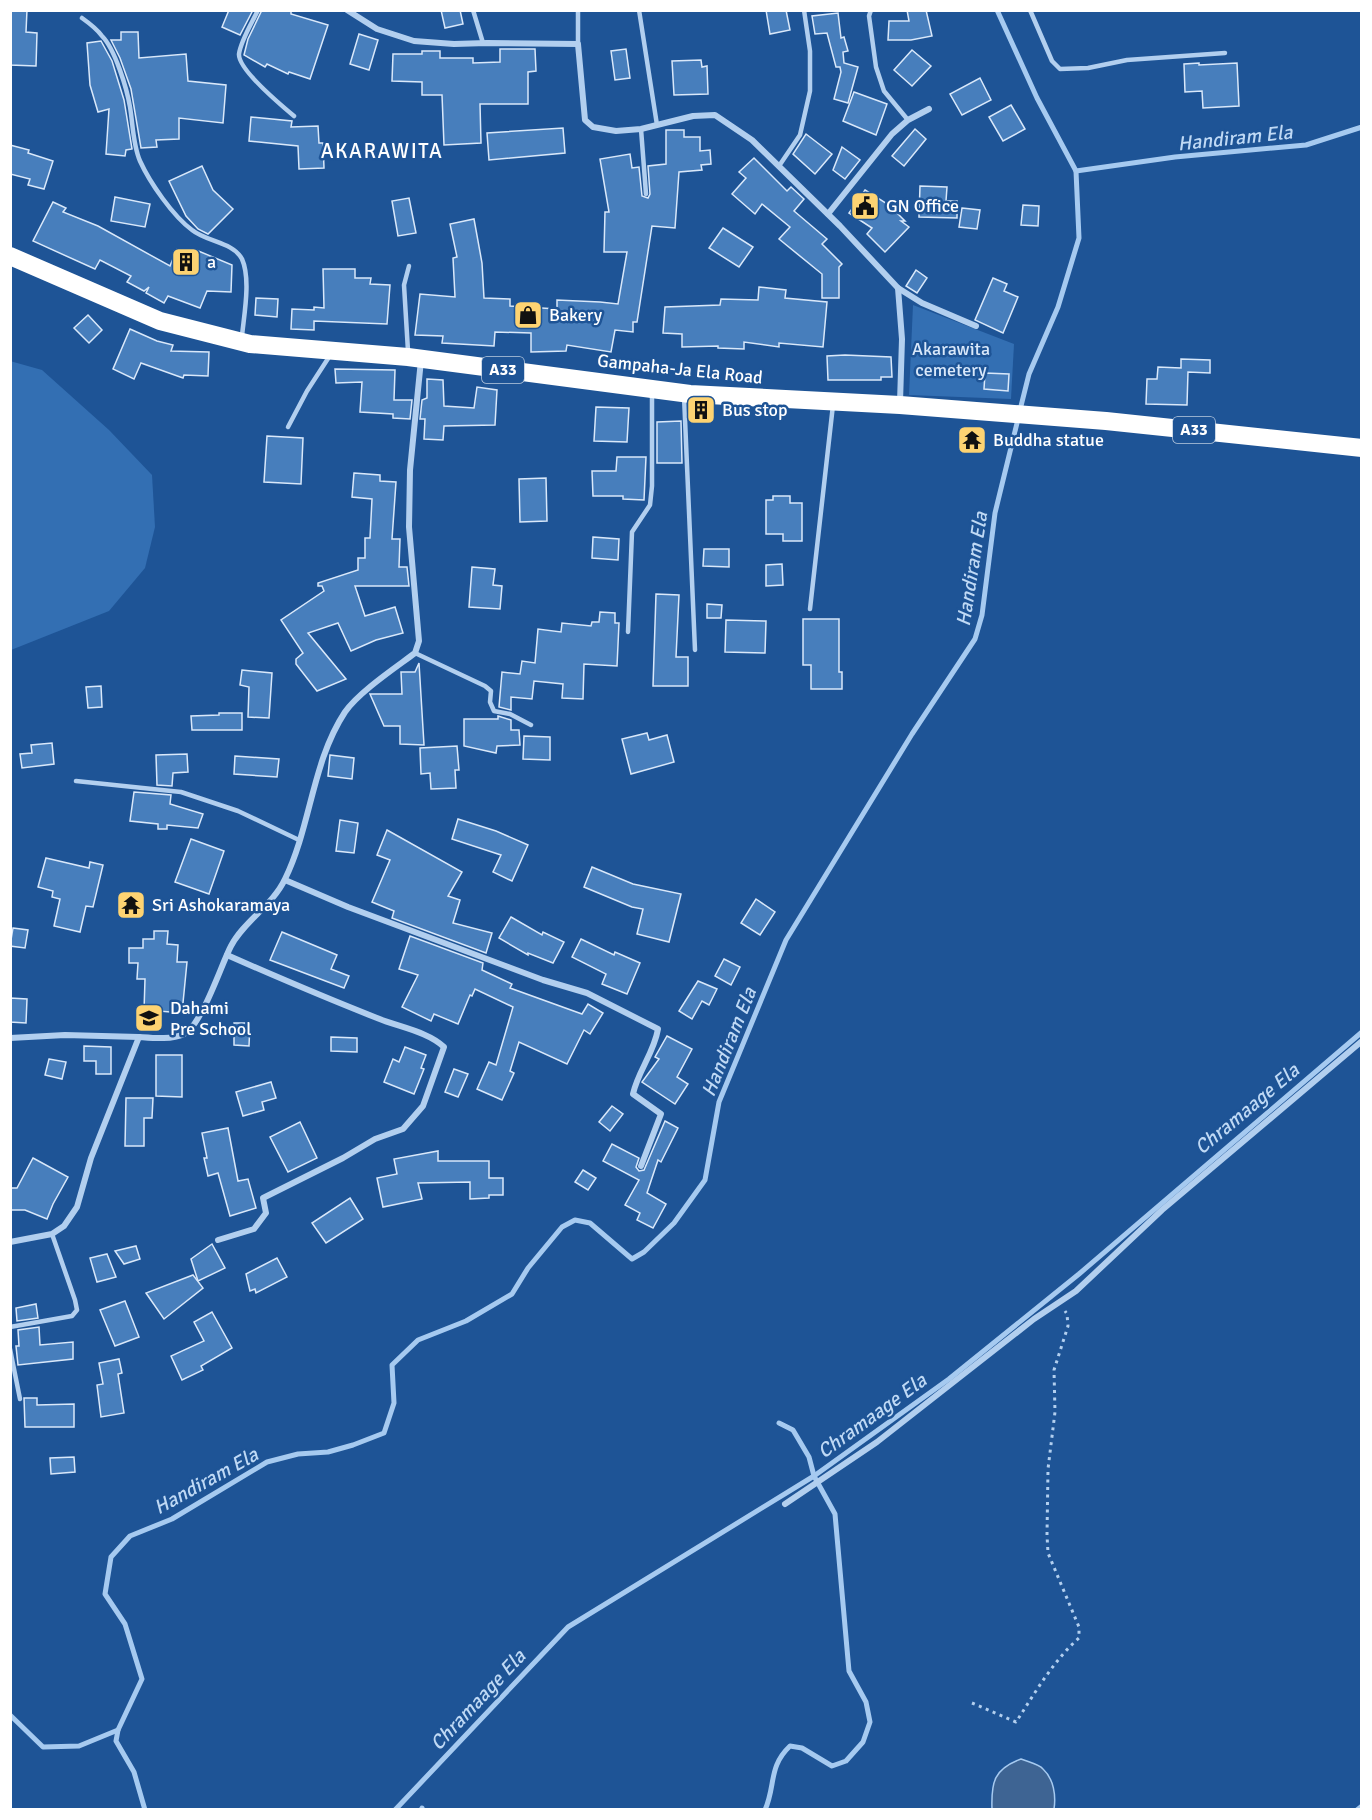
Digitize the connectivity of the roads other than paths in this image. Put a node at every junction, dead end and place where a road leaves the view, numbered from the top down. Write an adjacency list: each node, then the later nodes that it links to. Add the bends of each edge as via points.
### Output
1 (258, 10): 14 (lane, via 239,52 240,60 270,96)
2 (347, 10): 10 (street, via 377,28 414,41)
3 (473, 10): 10 (lane)
4 (578, 10): 11 (lane)
5 (639, 10): 16 (lane)
6 (804, 10): 18 (lane, via 810,91 800,135)
7 (871, 10): 15 (lane, via 876,67 884,91)
8 (1030, 10): 12 (lane, via 1052,61 1060,69)
9 (82, 18): 25 (lane, via 104,37 112,53 130,105 140,161 168,206 192,230 232,247 242,259 245,306)
10 (483, 43): 11 (street)
11 (578, 44): 17 (street, via 585,120 593,128 604,130)
12 (1225, 53)
13 (929, 109): 15 (street)
14 (294, 116)
15 (908, 120): 20 (street, via 886,141)
16 (657, 124): 17 (street); 18 (street, via 693,116 715,116 752,140)
17 (641, 129): 19 (lane)
18 (779, 166): 20 (street)
19 (646, 194)
20 (828, 214): 23 (street)
21 (10, 256): 25 (highway, Gampaha-Ja Ela Road / A33, via 159,321)
22 (409, 266): 27 (lane, via 404,285)
23 (898, 288): 24 (street); 31 (street, via 902,339)
24 (976, 326)
25 (241, 342): 26 (highway, Gampaha-Ja Ela Road / A33)
26 (333, 352): 27 (highway, Gampaha-Ja Ela Road / A33); 32 (lane)
27 (415, 358): 28 (highway, Gampaha-Ja Ela Road / A33); 37 (street, via 409,527 419,641)
28 (652, 389): 29 (highway, Gampaha-Ja Ela Road / A33); 35 (lane, via 652,486 650,504 632,532)
29 (684, 393): 30 (highway, Gampaha-Ja Ela Road / A33); 36 (lane)
30 (833, 403): 31 (highway, Gampaha-Ja Ela Road / A33); 34 (lane)
31 (900, 405): 33 (highway, Gampaha-Ja Ela Road / A33, via 1106,421)
32 (288, 427)
33 (1362, 448)
34 (810, 609)
35 (628, 632)
36 (695, 650)
37 (415, 653): 38 (lane, via 484,686 491,691 489,702 494,711); 40 (street, via 347,710 328,746)
38 (531, 725)
39 (76, 781): 40 (lane, via 181,792 238,811)
40 (299, 840): 41 (street)
41 (285, 880): 42 (street, via 238,935); 46 (street, via 543,980 587,993 658,1029 656,1043 633,1094 661,1114)
42 (227, 955): 44 (street, via 202,1011 185,1034); 48 (street, via 436,1039 444,1047 423,1107 403,1129 375,1139 263,1198 266,1212 254,1229)
43 (10, 1038): 44 (street)
44 (139, 1038): 47 (street, via 91,1158 77,1207 64,1226)
45 (1362, 1041): 53 (street, via 1162,1210 1076,1291 1034,1319 877,1442)
46 (641, 1166)
47 (52, 1234): 49 (street); 50 (lane, via 77,1310 72,1316)
48 (218, 1240)
49 (10, 1242)
50 (10, 1327)
51 (10, 1349): 52 (lane)
52 (21, 1399)
53 (785, 1503)

